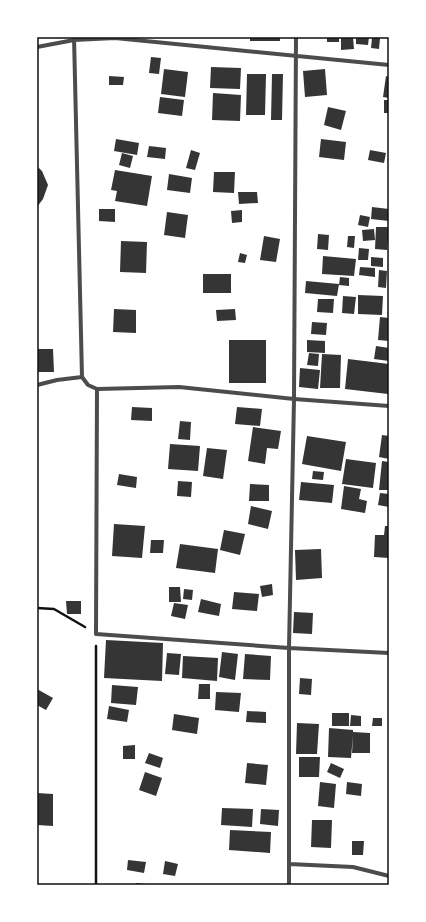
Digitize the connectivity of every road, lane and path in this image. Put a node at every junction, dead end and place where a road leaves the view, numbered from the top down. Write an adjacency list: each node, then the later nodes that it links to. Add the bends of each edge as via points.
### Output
1 (296, 37): 4 (street)
2 (74, 38): 3 (street); 4 (street, via 114,38); 6 (street)
3 (37, 47)
4 (296, 56): 5 (street); 9 (street)
5 (389, 65)
6 (82, 377): 7 (street); 8 (street, via 88,385)
7 (37, 385)
8 (97, 389): 9 (street, via 179,387); 12 (street)
9 (294, 399): 10 (street); 13 (street)
10 (389, 406)
11 (37, 608): 12 (path, via 54,609)
12 (96, 634): 13 (street); 17 (path)
13 (289, 648): 14 (street); 15 (street)
14 (389, 653)
15 (289, 864): 16 (street, via 353,867); 18 (street)
16 (389, 876)
17 (96, 885)
18 (289, 885)

